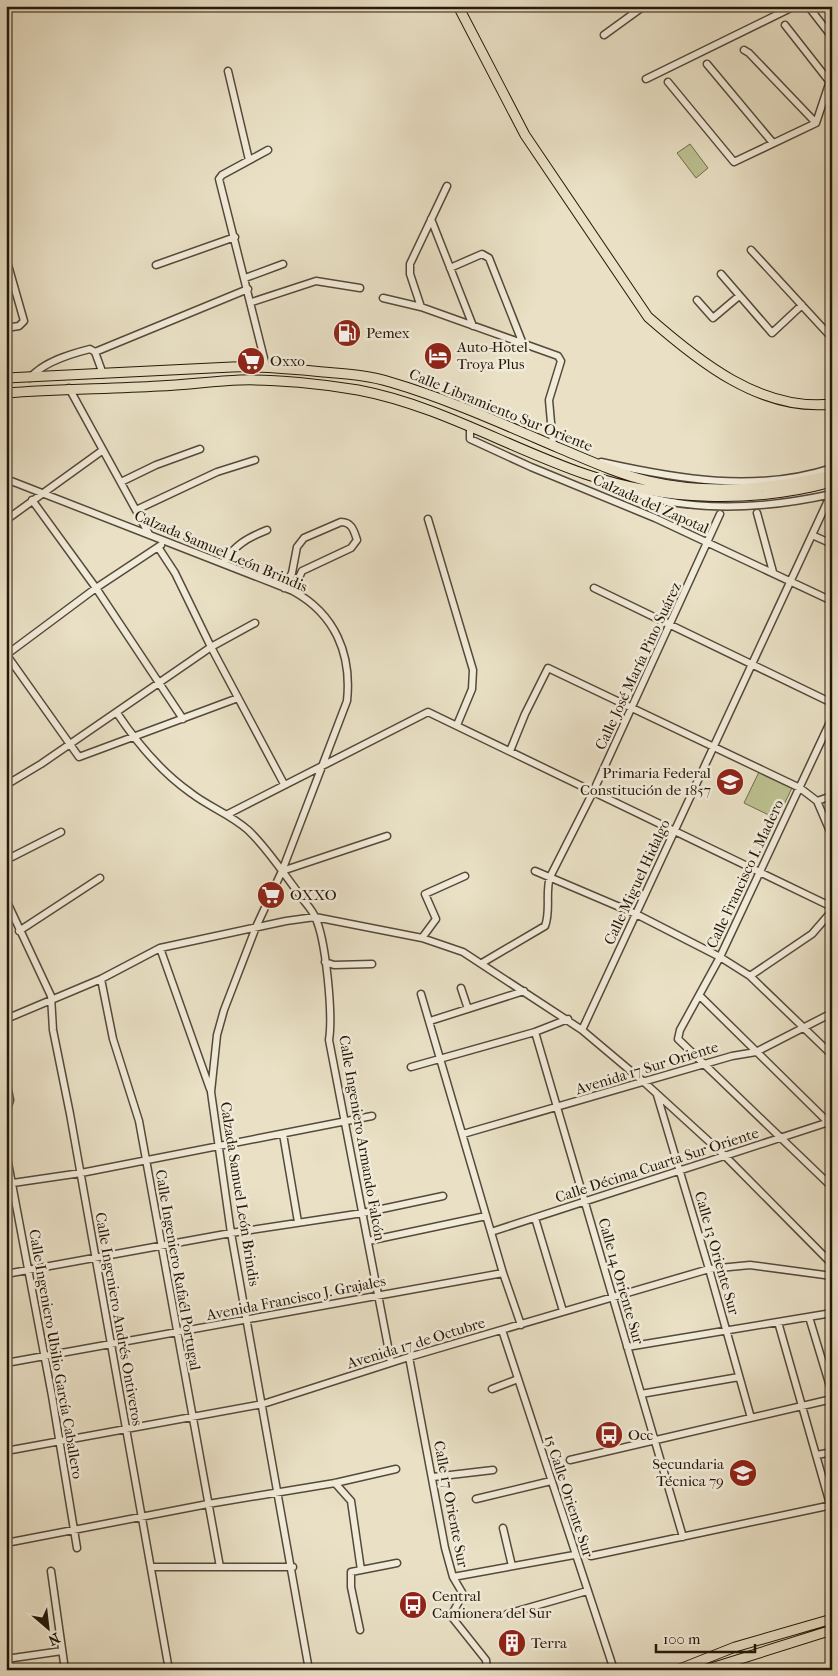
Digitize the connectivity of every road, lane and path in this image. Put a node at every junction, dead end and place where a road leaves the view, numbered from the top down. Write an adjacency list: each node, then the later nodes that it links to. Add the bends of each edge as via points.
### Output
1 (458, 6): 47 (main road, via 525,135 648,317 722,374 763,395 801,405)
2 (644, 6): 6 (street)
3 (795, 6): 12 (street)
4 (808, 6): 7 (street)
5 (785, 25): 11 (street)
6 (604, 35)
7 (832, 37)
8 (744, 50): 14 (street)
9 (707, 64): 15 (street)
10 (228, 71): 17 (street)
11 (830, 78): 14 (street)
12 (646, 79)
13 (668, 82): 15 (street, via 734,162)
14 (816, 123): 15 (street)
15 (773, 143)
16 (268, 150): 17 (street)
17 (249, 160): 20 (street, via 219,179)
18 (447, 186): 19 (street)
19 (431, 219): 25 (street); 35 (street, via 410,264)
20 (235, 237): 24 (street); 27 (street)
21 (751, 250): 34 (street)
22 (6, 258): 37 (street, via 24,321 19,326)
23 (283, 264): 27 (street)
24 (156, 265)
25 (450, 268): 36 (street); 39 (street, via 482,254 490,258)
26 (721, 274): 30 (street)
27 (245, 278): 29 (street)
28 (360, 288): 33 (street, via 316,282)
29 (248, 289): 33 (street); 40 (street)
30 (739, 296): 32 (street, via 713,318); 34 (street, via 772,333)
31 (383, 298): 35 (street)
32 (697, 300)
33 (252, 302): 41 (street)
34 (802, 305): 38 (street)
35 (421, 307): 36 (street)
36 (473, 326): 39 (street)
37 (6, 328)
38 (832, 338)
39 (523, 344): 50 (street, via 560,358 549,400)
40 (95, 352): 42 (street); 44 (street, via 90,348 78,352 41,368)
41 (266, 366): 42 (main road, Calle Libramiento Sur Oriente); 50 (main road, Calle Libramiento Sur Oriente, via 350,373 388,381 444,400)
42 (103, 374): 44 (main road, Calle Libramiento Sur Oriente)
43 (6, 378): 44 (main road, Calle Libramiento Sur Oriente)
44 (30, 378)
45 (69, 388): 46 (main road, Calle Libramiento Sur Oriente); 48 (main road, Calle Libramiento Sur Oriente, via 241,380 319,385 390,397); 53 (street)
46 (6, 393)
47 (832, 404)
48 (470, 426): 49 (main road, Calle Libramiento Sur Oriente); 51 (street, Calzada del Zapotal, via 470,439)
49 (492, 436): 51 (street); 57 (main road, Calle Libramiento Sur Oriente)
50 (553, 445): 54 (main road, Calle Libramiento Sur Oriente)
51 (488, 447): 74 (street, Calzada del Zapotal)
52 (200, 449): 60 (street)
53 (103, 450): 60 (street); 62 (street)
54 (587, 459): 56 (street, via 708,481 773,480); 58 (main road, Calle Libramiento Sur Oriente, via 647,481 679,486 773,486)
55 (255, 460): 65 (street, via 217,472)
56 (832, 468)
57 (585, 474): 61 (main road, Calle Libramiento Sur Oriente, via 643,490 725,498 801,490); 63 (street, via 635,495 695,506 725,507)
58 (832, 475)
59 (6, 479): 62 (street, Calzada Samuel León Brindis)
60 (121, 482): 65 (street)
61 (832, 482)
62 (42, 492): 64 (street); 71 (street, Calzada Samuel León Brindis)
63 (831, 494): 72 (street, Calle Miguel Hidalgo)
64 (32, 500): 68 (street); 80 (street)
65 (136, 510): 71 (street)
66 (757, 513): 78 (street)
67 (720, 514): 74 (street, Calle José María Pino Suárez)
68 (6, 520)
69 (428, 520): 97 (street, via 473,670 472,689)
70 (267, 530): 77 (street, via 239,543)
71 (149, 534): 73 (street, Calzada Samuel León Brindis)
72 (812, 535): 75 (street); 79 (street, Calle Miguel Hidalgo)
73 (168, 541): 76 (street); 77 (street, Calzada Samuel León Brindis)
74 (708, 543): 78 (street, Calzada del Zapotal); 86 (street, Calle José María Pino Suárez)
75 (832, 544)
76 (158, 547): 80 (street); 87 (street, via 175,573)
77 (223, 563): 81 (street, Calzada Samuel León Brindis)
78 (773, 572): 79 (street, Calzada del Zapotal)
79 (791, 581): 84 (street, Calzada del Zapotal); 89 (street, Calle Miguel Hidalgo)
80 (96, 588): 88 (street); 90 (street)
81 (284, 588): 83 (street, Calzada Samuel León Brindis); 83 (street, via 292,573 297,547 304,538 340,522 352,527 357,540 352,548 302,571)
82 (594, 588): 86 (street)
83 (293, 591): 102 (street, Calzada Samuel León Brindis, via 316,606 327,618 339,636 345,654 347,701)
84 (832, 601)
85 (255, 623): 87 (street)
86 (671, 624): 89 (street); 93 (street, Calle José María Pino Suárez)
87 (211, 647): 90 (street); 91 (street)
88 (6, 654): 99 (street)
89 (752, 665): 92 (street); 100 (street, Calle Miguel Hidalgo)
90 (160, 684): 94 (street); 96 (street)
91 (238, 698): 96 (street); 103 (street)
92 (832, 703)
93 (632, 708): 100 (street); 101 (street, via 548,668); 106 (street, Calle José María Pino Suárez)
94 (117, 713): 98 (street); 99 (street)
95 (832, 718): 105 (street, Calle Francisco I. Madero)
96 (183, 719): 98 (street)
97 (456, 726): 101 (street); 102 (street, via 428,712)
98 (134, 738): 99 (street, via 82,757 78,757); 109 (street, via 177,782)
99 (69, 743): 104 (street)
100 (714, 746): 105 (street); 110 (street, Calle Miguel Hidalgo)
101 (510, 751): 106 (street)
102 (323, 765): 103 (street); 116 (street, Calzada Samuel León Brindis)
103 (284, 784): 109 (street)
104 (6, 785)
105 (800, 788): 108 (street); 117 (street, Calle Francisco I. Madero)
106 (593, 792): 110 (street); 119 (street, Calle José María Pino Suárez)
107 (832, 796): 108 (street)
108 (817, 801): 113 (street)
109 (228, 814): 116 (street, via 248,830)
110 (674, 831): 117 (street); 123 (street, Calle Miguel Hidalgo)
111 (61, 832): 114 (street)
112 (387, 836): 116 (street)
113 (832, 836)
114 (6, 860)
115 (535, 870): 119 (street)
116 (282, 871): 124 (street); 125 (street, Calzada Samuel León Brindis)
117 (759, 873): 122 (street); 129 (street, Calle Francisco I. Madero)
118 (465, 876): 127 (street, via 424,894 436,919)
119 (550, 877): 123 (street); 131 (street, Calle José María Pino Suárez, via 545,926)
120 (100, 878): 126 (street)
121 (6, 900): 126 (street, Calle Ingeniero Andrés Ontiveros)
122 (832, 909): 133 (street, via 812,934)
123 (636, 914): 129 (street); 146 (street, Calle Miguel Hidalgo)
124 (315, 917): 125 (street); 127 (street); 130 (street, Calle Ingeniero Armando Falcón)
125 (256, 927): 128 (street); 156 (street, Calzada Samuel León Brindis, via 217,1035)
126 (19, 931): 139 (street, Calle Ingeniero Andrés Ontiveros, via 51,996)
127 (422, 938): 131 (street, via 449,946)
128 (160, 948): 134 (street); 156 (street)
129 (720, 957): 133 (street); 138 (street, Calle Francisco I. Madero)
130 (325, 962): 132 (street, via 334,965); 161 (street, Calle Ingeniero Armando Falcón, via 331,1028 329,1040)
131 (482, 963): 136 (street)
132 (372, 964)
133 (750, 976): 145 (street)
134 (101, 979): 139 (street); 169 (street, Calle Ingeniero Rafaél Portugal, via 113,1039 139,1122)
135 (460, 988): 140 (street)
136 (524, 991): 140 (street); 143 (street)
137 (421, 994): 144 (street)
138 (700, 996): 148 (street); 151 (street, Calle Francisco I. Madero, via 678,1039)
139 (50, 1001): 142 (street); 171 (street, Calle Ingeniero Andrés Ontiveros)
140 (468, 1009): 144 (street)
141 (832, 1013): 145 (street, Avenida 17 Sur Oriente)
142 (6, 1019)
143 (568, 1019): 146 (street); 147 (street)
144 (430, 1021): 150 (street)
145 (803, 1028): 148 (street, Avenida 17 Sur Oriente); 149 (street)
146 (582, 1030): 154 (street)
147 (535, 1032): 150 (street); 158 (street, Calle 14 Oriente Sur)
148 (756, 1052): 151 (street, Avenida 17 Sur Oriente); 162 (street)
149 (832, 1055)
150 (441, 1058): 152 (street); 164 (street)
151 (704, 1064): 154 (street, Avenida 17 Sur Oriente); 165 (street)
152 (412, 1067)
153 (6, 1079): 155 (street)
154 (645, 1083): 157 (street); 158 (street, Avenida 17 Sur Oriente)
155 (7, 1088): 159 (street, via 10,1100)
156 (210, 1092): 166 (street, Calzada Samuel León Brindis)
157 (657, 1095): 168 (street); 170 (street, Calle 13 Oriente Sur)
158 (557, 1107): 164 (street, Avenida 17 Sur Oriente); 175 (street, Calle 14 Oriente Sur)
159 (6, 1112)
160 (372, 1116): 161 (street)
161 (346, 1120): 163 (street); 176 (street, Calle Ingeniero Armando Falcón)
162 (831, 1123): 165 (street, Calle Décima Cuarta Sur Oriente)
163 (284, 1134): 166 (street); 179 (street)
164 (463, 1134): 177 (street)
165 (781, 1138): 168 (street, Calle Décima Cuarta Sur Oriente); 173 (street)
166 (217, 1147): 169 (street); 181 (street, Calzada Samuel León Brindis)
167 (6, 1152): 172 (street, Calle Ingeniero Ubilio García Caballero)
168 (725, 1156): 170 (street, Calle Décima Cuarta Sur Oriente); 185 (street)
169 (146, 1160): 171 (street); 183 (street, Calle Ingeniero Rafaél Portugal)
170 (679, 1171): 175 (street, Calle Décima Cuarta Sur Oriente); 186 (street, Calle 13 Oriente Sur)
171 (81, 1173): 172 (street); 184 (street, Calle Ingeniero Andrés Ontiveros)
172 (10, 1184): 187 (street, Calle Ingeniero Ubilio García Caballero)
173 (832, 1187)
174 (443, 1196): 176 (street)
175 (585, 1202): 178 (street, Calle Décima Cuarta Sur Oriente); 192 (street, Calle 14 Oriente Sur)
176 (363, 1213): 179 (street); 182 (street, Calle Ingeniero Armando Falcón)
177 (486, 1216): 180 (street); 182 (street)
178 (535, 1218): 180 (street, Calle Décima Cuarta Sur Oriente); 193 (street)
179 (298, 1222): 181 (street)
180 (491, 1232): 188 (street)
181 (232, 1233): 183 (street); 196 (street, Calzada Samuel León Brindis)
182 (368, 1242): 191 (street, Calle Ingeniero Armando Falcón)
183 (161, 1246): 184 (street); 201 (street, Calle Ingeniero Rafaél Portugal)
184 (95, 1258): 187 (street); 202 (street, Calle Ingeniero Andrés Ontiveros)
185 (832, 1264)
186 (709, 1268): 190 (street, Avenida 17 de Octubre, via 750,1265); 192 (street, Avenida 17 de Octubre); 200 (street, Calle 13 Oriente Sur)
187 (29, 1271): 189 (street); 204 (street, Calle Ingeniero Ubilio García Caballero)
188 (503, 1273): 191 (street, Avenida Francisco J. Grajales); 198 (street)
189 (6, 1274)
190 (832, 1276)
191 (377, 1295): 196 (street, Avenida Francisco J. Grajales); 206 (street, Calle Ingeniero Armando Falcón)
192 (613, 1296): 193 (street, Avenida 17 de Octubre); 203 (street, Calle 14 Oriente Sur)
193 (563, 1312): 198 (street, Avenida 17 de Octubre)
194 (832, 1313): 195 (street)
195 (809, 1317): 197 (street); 211 (street)
196 (248, 1319): 201 (street, Avenida Francisco J. Grajales); 214 (street, Calzada Samuel León Brindis)
197 (778, 1322): 200 (street); 215 (street)
198 (521, 1324): 199 (street, Avenida 17 de Octubre)
199 (502, 1330): 205 (street, Avenida 17 de Octubre); 209 (street, 15 Calle Oriente Sur)
200 (726, 1330): 203 (street); 208 (street, Calle 13 Oriente Sur)
201 (176, 1333): 202 (street, Avenida Francisco J. Grajales); 216 (street, Calle Ingeniero Rafaél Portugal)
202 (111, 1343): 204 (street, Avenida Francisco J. Grajales); 218 (street, Calle Ingeniero Andrés Ontiveros)
203 (627, 1347): 212 (street, Calle 14 Oriente Sur)
204 (44, 1354): 207 (street, Avenida Francisco J. Grajales); 220 (street, Calle Ingeniero Ubilio García Caballero)
205 (409, 1357): 206 (street, Avenida 17 de Octubre); 227 (street, Calle 17 Oriente Sur)
206 (391, 1362): 214 (street, Avenida 17 de Octubre)
207 (6, 1363)
208 (739, 1377): 212 (street); 217 (street, Calle 13 Oriente Sur)
209 (518, 1379): 210 (street); 228 (street, 15 Calle Oriente Sur)
210 (492, 1389)
211 (832, 1393)
212 (641, 1394): 219 (street, Calle 14 Oriente Sur)
213 (832, 1399): 215 (street)
214 (263, 1404): 216 (street, Avenida 17 de Octubre); 230 (street, Calzada Samuel León Brindis)
215 (802, 1406): 217 (street); 223 (street)
216 (193, 1417): 218 (street, Avenida 17 de Octubre); 232 (street, Calle Ingeniero Rafaél Portugal)
217 (751, 1418): 219 (street)
218 (126, 1428): 220 (street, Avenida 17 de Octubre); 234 (street, Calle Ingeniero Andrés Ontiveros)
219 (655, 1440): 224 (street); 237 (street, Calle 14 Oriente Sur)
220 (58, 1442): 221 (street, Avenida 17 de Octubre); 236 (street, Calle Ingeniero Ubilio García Caballero)
221 (6, 1451)
222 (832, 1452): 223 (street)
223 (817, 1455): 233 (street)
224 (570, 1460)
225 (396, 1469): 229 (street)
226 (493, 1470): 227 (street)
227 (433, 1477): 249 (street, Calle 17 Oriente Sur)
228 (551, 1481): 231 (street); 240 (street, 15 Calle Oriente Sur)
229 (335, 1483): 230 (street); 247 (street, via 351,1501)
230 (279, 1492): 232 (street); 246 (street, Calzada Samuel León Brindis)
231 (476, 1499)
232 (208, 1504): 234 (street); 245 (street, Calle Ingeniero Rafaél Portugal)
233 (831, 1507): 237 (street)
234 (142, 1518): 236 (street); 244 (street, Calle Ingeniero Andrés Ontiveros)
235 (503, 1528): 243 (street)
236 (73, 1530): 238 (street); 239 (street, Calle Ingeniero Ubilio García Caballero)
237 (683, 1537): 241 (street)
238 (6, 1542)
239 (77, 1548)
240 (574, 1555): 243 (street); 250 (street, 15 Calle Oriente Sur)
241 (591, 1556)
242 (397, 1563): 247 (street)
243 (512, 1566): 249 (street)
244 (151, 1567): 245 (street); 259 (street, Calle Ingeniero Andrés Ontiveros)
245 (220, 1567): 246 (street)
246 (293, 1567): 260 (street, Calzada Samuel León Brindis)
247 (361, 1570): 253 (street, via 351,1572)
248 (51, 1571): 255 (street)
249 (453, 1577): 261 (street, Calle 17 Oriente Sur, via 463,1594 451,1616 486,1660)
250 (587, 1592): 251 (street); 262 (street, 15 Calle Oriente Sur)
251 (507, 1614)
252 (832, 1619): 263 (main road, via 734,1647)
253 (360, 1630)
254 (832, 1630): 264 (main road)
255 (62, 1651): 256 (street); 258 (street)
256 (6, 1660): 257 (street)
257 (8, 1670)
258 (65, 1670)
259 (169, 1670)
260 (309, 1670)
261 (488, 1670)
262 (614, 1670)
263 (677, 1670)
264 (705, 1670)

